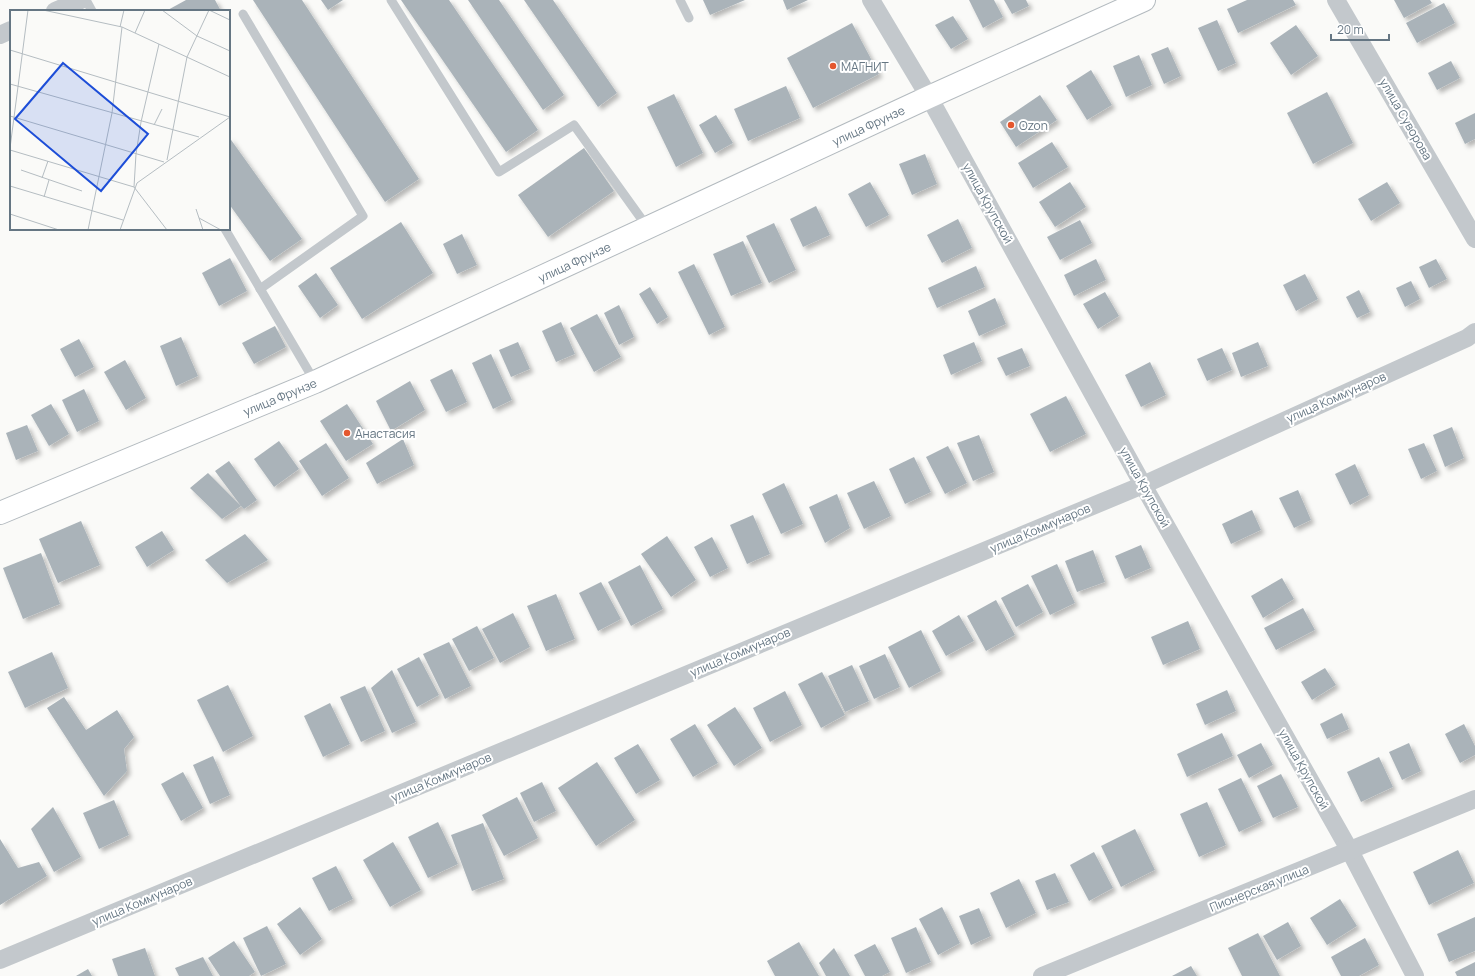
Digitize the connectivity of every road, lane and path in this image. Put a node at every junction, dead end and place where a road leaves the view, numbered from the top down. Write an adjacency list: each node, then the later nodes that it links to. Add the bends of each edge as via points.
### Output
1 (81, 0): 8 (street)
2 (86, 0): 9 (lane)
3 (391, 0): 15 (lane, via 499,172 574,125)
4 (680, 0): 11 (lane)
5 (871, 0): 14 (street, улица Крупской)
6 (1144, 0): 14 (main road, улица Фрунзе)
7 (1336, 0): 17 (street, улица Суворова)
8 (57, 10)
9 (91, 10)
10 (243, 14): 18 (lane, via 363,216)
11 (689, 18)
12 (10, 30): 13 (street)
13 (0, 35)
14 (929, 97): 15 (main road, улица Фрунзе); 21 (street, улица Крупской)
15 (648, 228): 20 (main road, улица Фрунзе)
16 (226, 230): 18 (lane)
17 (1475, 239)
18 (260, 289): 20 (lane)
19 (1475, 332): 21 (street, улица Коммунаров, via 1467,338)
20 (315, 382): 22 (main road, улица Фрунзе)
21 (1143, 485): 24 (street, улица Крупской); 25 (street, улица Коммунаров)
22 (0, 513)
23 (1475, 799): 24 (street, Пионерская улица)
24 (1350, 851): 26 (street, Пионерская улица); 27 (street, улица Крупской)
25 (0, 960)
26 (1042, 976)
27 (1415, 976)

